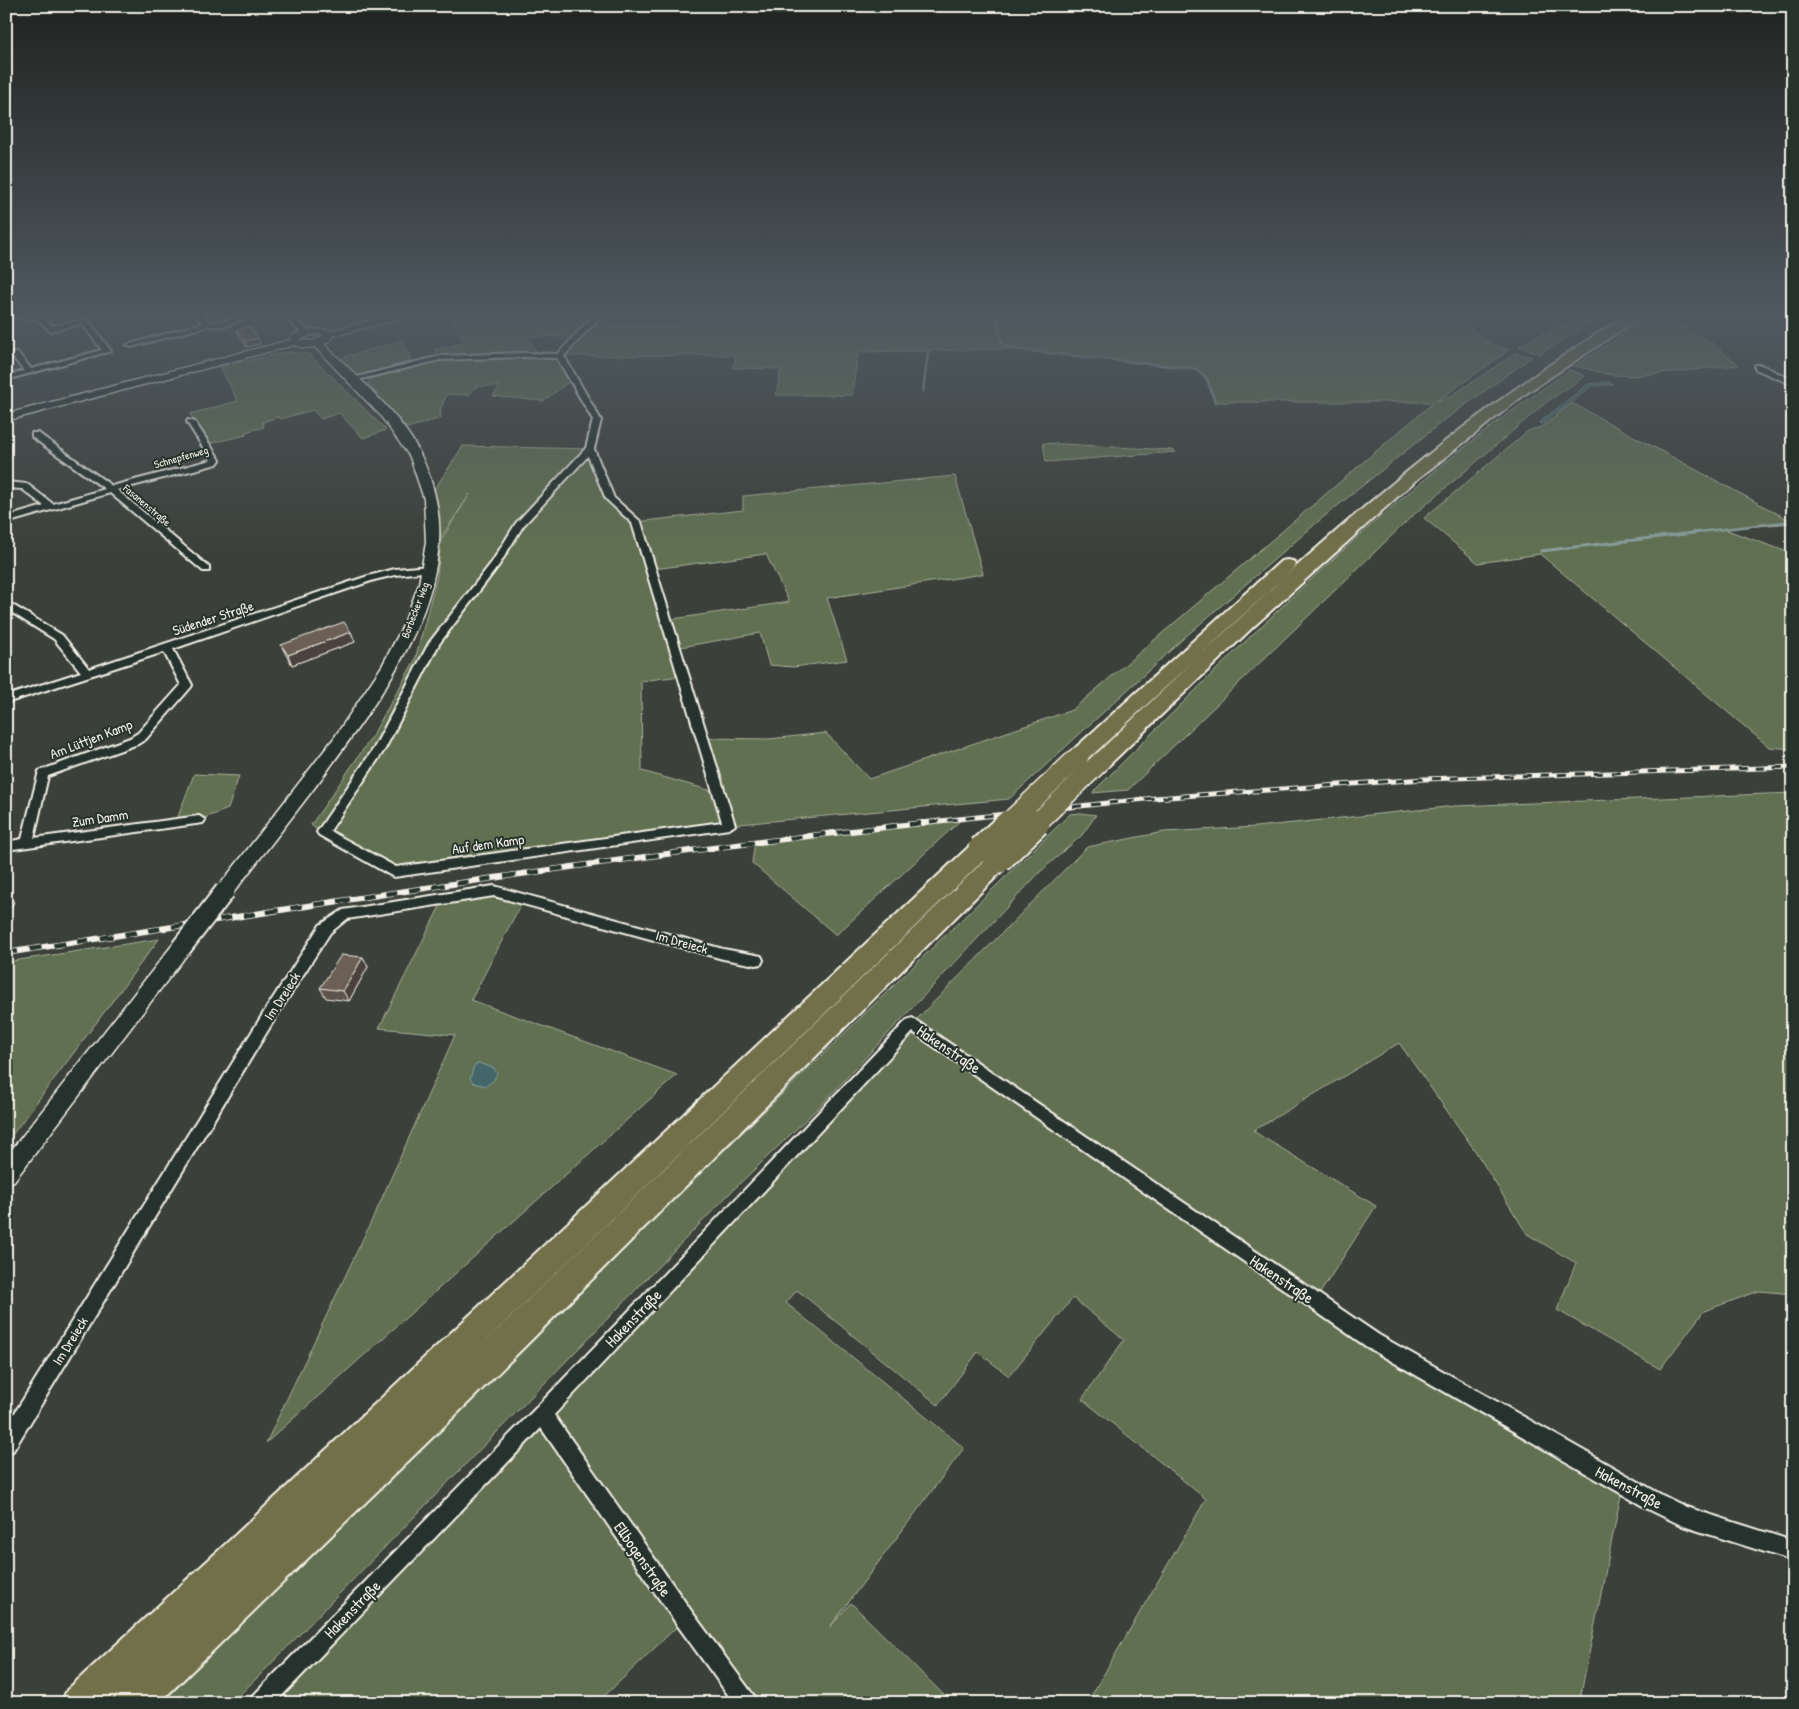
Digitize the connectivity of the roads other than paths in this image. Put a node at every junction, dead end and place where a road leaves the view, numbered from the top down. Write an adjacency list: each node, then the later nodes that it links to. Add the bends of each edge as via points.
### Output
1 (110, 391): 6 (street)
2 (363, 391): 15 (street, Borbecker Weg, via 401,434 416,457 432,512)
3 (580, 391): 9 (street, via 597,420)
4 (1505, 391): 23 (highway, bridge, via 1468,415 1360,501 1258,589 1079,756)
5 (1514, 391): 23 (highway, bridge, via 1376,506 1275,596 1100,762)
6 (6, 418)
7 (191, 422): 11 (street, Schnepfenweg, via 216,460 214,462)
8 (35, 435): 11 (street)
9 (590, 449): 9 (street, Auf dem Kamp, via 519,525 496,563 434,643 379,749 323,832 394,872 728,825 636,522 610,499)
10 (6, 485): 12 (street, via 24,486)
11 (111, 490): 12 (street, Fasanenstraße); 14 (street, Fasanenstraße)
12 (51, 507): 13 (street, Fasanenstraße)
13 (6, 520)
14 (206, 569)
15 (429, 569): 17 (street, Südender Straße, via 371,578); 25 (street, Borbecker Weg, bridge, via 422,596 401,646 342,739)
16 (6, 604): 18 (street, via 58,636)
17 (167, 648): 18 (street, Südender Straße); 21 (street, Am Lüttjen Kamp, via 187,684 134,741 43,774)
18 (87, 673): 19 (street, Südender Straße)
19 (6, 700)
20 (199, 820): 21 (street, Zum Damm)
21 (27, 843): 22 (street, Zum Damm)
22 (6, 846)
23 (990, 854): 29 (highway); 30 (highway, via 638,1214)
24 (756, 960): 27 (street, Im Dreieck, via 723,954 494,891 351,913 338,918 325,929 271,1014)
25 (6, 1174)
26 (542, 1414): 28 (street, Hakenstraße, via 912,1024 1373,1341 1655,1502 1684,1516); 31 (street, Hakenstraße); 32 (street, Ellbogenstraße)
27 (6, 1444)
28 (1793, 1551)
29 (80, 1703)
30 (132, 1703)
31 (260, 1703)
32 (747, 1703)

